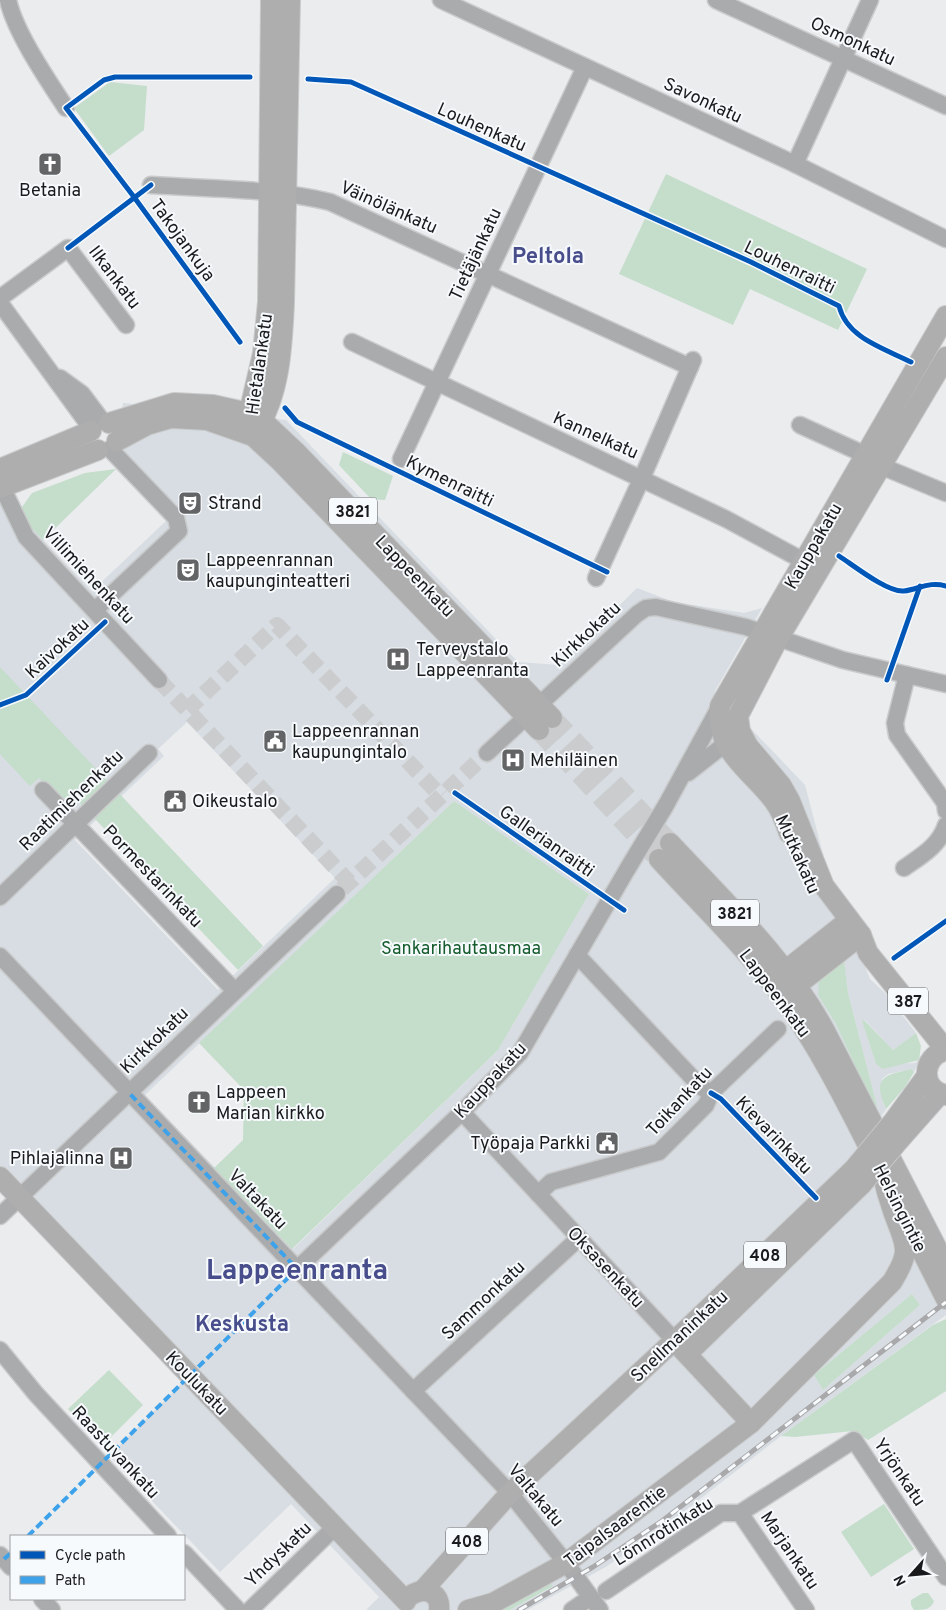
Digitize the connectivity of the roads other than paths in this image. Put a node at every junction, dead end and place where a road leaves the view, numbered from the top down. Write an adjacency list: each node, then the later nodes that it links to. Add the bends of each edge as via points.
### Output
1 (8, 0): 11 (street, via 21,31)
2 (271, 0): 8 (main road, Hietalankatu)
3 (290, 0): 8 (main road, Hietalankatu)
4 (442, 0): 9 (street, Savonkatu)
5 (716, 0): 7 (street, Osmonkatu)
6 (870, 0): 7 (street)
7 (843, 59): 10 (street, Osmonkatu); 12 (street)
8 (279, 63): 14 (main road, Hietalankatu)
9 (585, 67): 12 (street, Savonkatu); 16 (street, Tietäjänkatu)
10 (946, 106)
11 (66, 108)
12 (795, 164): 15 (street, Savonkatu)
13 (150, 185): 14 (street, Väinölänkatu)
14 (278, 193): 16 (street, Väinölänkatu, via 330,202); 24 (main road, Hietalankatu, via 281,352 269,404)
15 (946, 239)
16 (488, 274): 23 (street, Tietäjänkatu); 29 (street, Väinölänkatu, via 691,363)
17 (0, 298): 20 (street, Ilkankatu, via 68,248)
18 (0, 303): 26 (street, via 49,370 82,394)
19 (946, 316): 28 (main road, Kauppakatu)
20 (126, 326)
21 (352, 342): 23 (street, Kannelkatu)
22 (946, 357): 28 (main road, Kauppakatu)
23 (437, 382): 27 (street, Tietäjänkatu); 29 (street, Kannelkatu)
24 (255, 423): 26 (main road, Lappeenkatu / 3821, via 170,418); 40 (main road, Lappeenkatu / 3821, via 294,476)
25 (800, 425): 28 (street)
26 (103, 435): 30 (main road, Lappeenkatu / 3821); 34 (street, Kaivokatu, via 176,518 179,531)
27 (401, 459)
28 (873, 461): 31 (street); 32 (main road, Kauppakatu)
29 (642, 478): 32 (street, Kannelkatu); 33 (street)
30 (1, 481): 34 (street, Villimiehenkatu, via 26,537)
31 (946, 493)
32 (812, 565): 35 (main road, Kauppakatu)
33 (596, 578)
34 (95, 610): 37 (street, Villimiehenkatu)
35 (770, 636): 36 (street, via 843,660); 39 (main road, Kauppakatu); 40 (street, Kirkkokatu, via 656,607 646,608); 41 (main road, Kauppakatu, via 720,706 718,722)
36 (907, 675): 38 (street); 45 (street, via 895,723 898,735 945,803)
37 (159, 680)
38 (946, 684)
39 (738, 716): 41 (main road, Mutkakatu, via 740,731)
40 (539, 718): 42 (street, Kirkkokatu)
41 (726, 739): 53 (main road, Mutkakatu, via 781,785 824,886); 54 (street, Kauppakatu, bridge, via 683,777)
42 (488, 752)
43 (149, 753): 46 (street, Raatimiehenkatu)
44 (43, 790): 46 (street, Pormestarinkatu)
45 (946, 811)
46 (75, 824): 52 (street, Raatimiehenkatu); 57 (street, Pormestarinkatu)
47 (946, 825): 50 (street, via 942,836 928,851)
48 (670, 843): 56 (main road, Lappeenkatu / 3821)
49 (659, 859): 56 (main road, Lappeenkatu / 3821)
50 (904, 868)
51 (337, 894): 57 (street, Kirkkokatu)
52 (0, 896)
53 (854, 936): 56 (main road); 59 (main road, Mutkakatu / 387)
54 (577, 955): 62 (street, Kievarinkatu, via 701,1088); 64 (street, Kauppakatu, via 520,1052)
55 (0, 956): 61 (street, Valtakatu)
56 (784, 983): 65 (main road, Lappeenkatu / 3821, via 812,1041)
57 (234, 990): 61 (street, Kirkkokatu)
58 (778, 1029): 62 (street, Toikankatu)
59 (946, 1050): 60 (main road, 387, via 928,1062)
60 (926, 1077): 63 (main road, via 934,1090); 65 (main road, Snellmaninkatu / 408)
61 (129, 1092): 69 (street, Kirkkokatu); 72 (street, Valtakatu)
62 (711, 1093): 68 (street, Toikankatu, via 706,1105 659,1152 551,1182)
63 (943, 1094): 65 (main road, Snellmaninkatu / 408)
64 (462, 1112): 68 (street, Oksasenkatu); 72 (street, Kauppakatu)
65 (884, 1132): 66 (main road, Helsingintie / 3821); 73 (main road, Helsingintie / 3821); 76 (main road, Snellmaninkatu / 408, bridge, via 858,1176)
66 (882, 1172): 73 (main road, Helsingintie / 3821); 74 (main road, via 906,1242 903,1262)
67 (0, 1177): 69 (main road, Koulukatu)
68 (538, 1194): 71 (street, Oksasenkatu)
69 (20, 1197): 70 (street, Kirkkokatu); 85 (main road, Koulukatu)
70 (0, 1216)
71 (579, 1238): 76 (street, Oksasenkatu); 79 (street, Sammonkatu)
72 (297, 1269): 79 (street, Valtakatu)
73 (941, 1273): 74 (main road, via 917,1272); 75 (main road, Helsingintie / 3821)
74 (892, 1282): 81 (main road, Taipalsaarentie)
75 (946, 1299)
76 (681, 1347): 81 (main road, Oksasenkatu); 83 (main road, Snellmaninkatu / 408)
77 (0, 1350): 80 (street, Raastuvankatu)
78 (0, 1364): 80 (street, Raastuvankatu)
79 (413, 1392): 83 (street, Valtakatu)
80 (36, 1394): 86 (street, Raastuvankatu)
81 (751, 1423): 88 (main road, Taipalsaarentie)
82 (854, 1440): 84 (street, Lönnrotinkatu); 89 (street, Yrjönkatu)
83 (510, 1493): 88 (street, Valtakatu); 91 (main road, Snellmaninkatu / 408)
84 (740, 1513): 90 (street, Lönnrotinkatu, via 721,1513); 99 (street, Marjankatu)
85 (335, 1527): 91 (main road, Koulukatu); 96 (street, Yhdyskatu)
86 (167, 1535)
87 (185, 1554): 95 (street)
88 (566, 1563): 93 (street, Valtakatu); 98 (main road, Taipalsaarentie, via 494,1602)
89 (946, 1577)
90 (606, 1590)
91 (409, 1596): 97 (main road, Koulukatu, via 434,1594)
92 (43, 1600): 94 (street)
93 (585, 1606)
94 (52, 1610)
95 (238, 1610)
96 (250, 1610)
97 (439, 1610)
98 (468, 1610)
99 (806, 1610)

